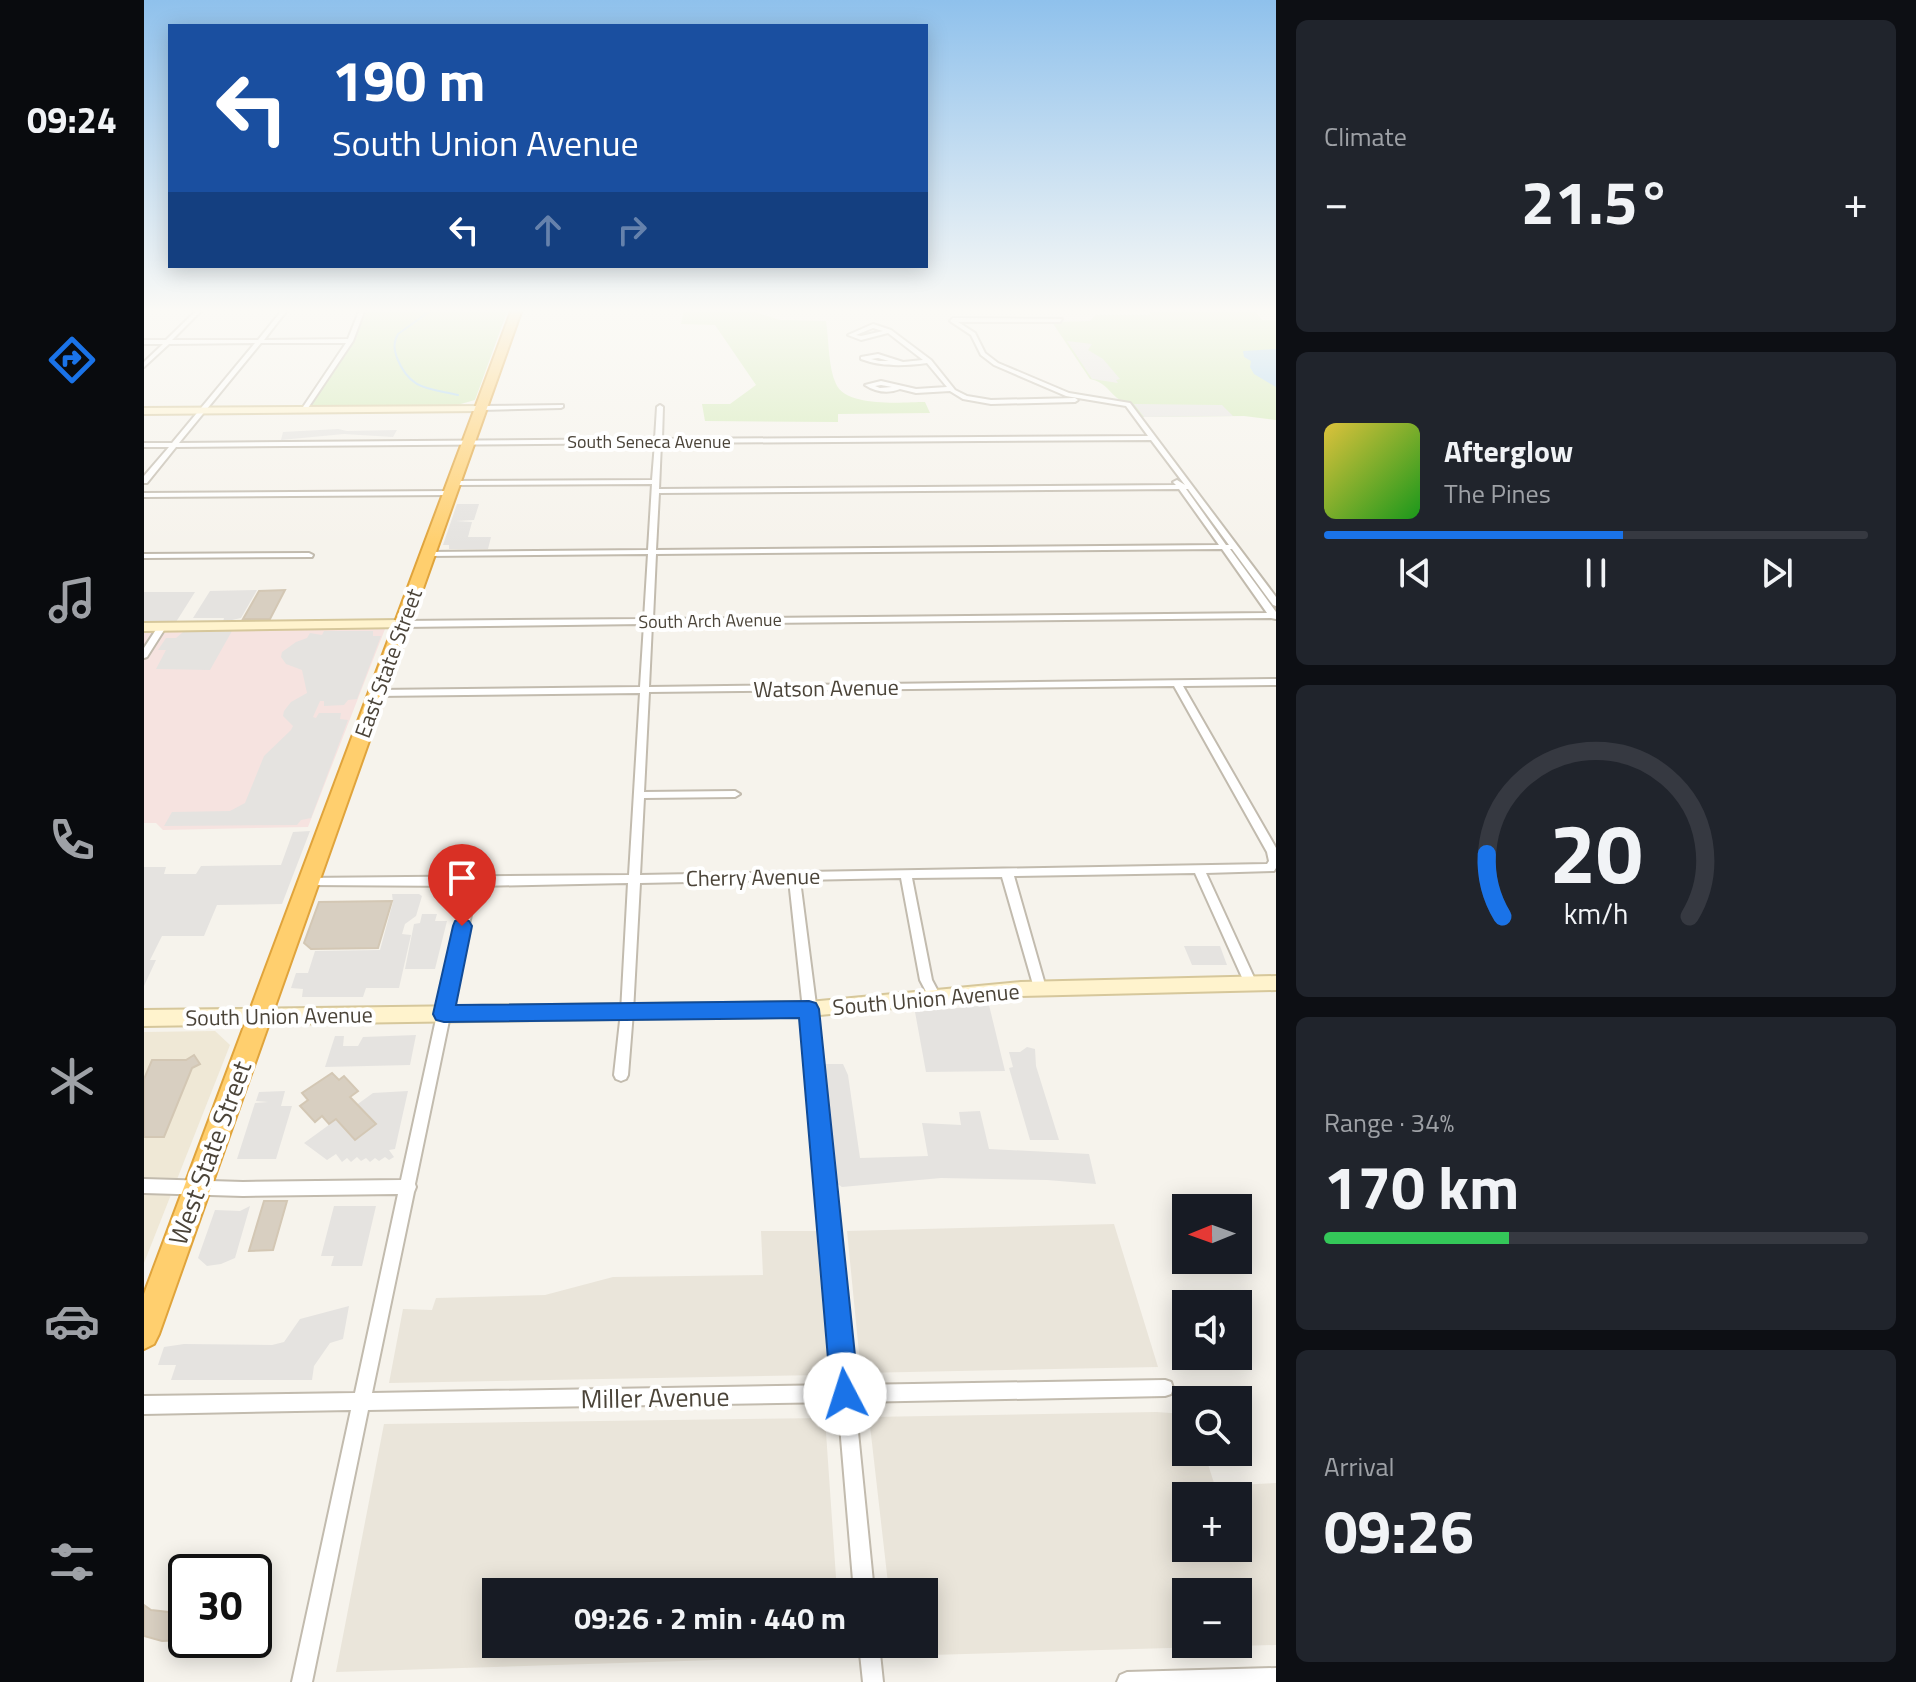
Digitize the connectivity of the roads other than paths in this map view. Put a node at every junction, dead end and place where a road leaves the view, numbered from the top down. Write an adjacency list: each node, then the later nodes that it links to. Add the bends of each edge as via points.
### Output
1 (221, 387): 13 (street)
2 (319, 387): 11 (street)
3 (488, 387): 10 (highway, East State Street)
4 (1049, 387): 7 (street)
5 (897, 389): 6 (street)
6 (952, 389): 7 (street, via 982,401)
7 (1084, 399): 14 (street, via 1124,404)
8 (561, 406): 10 (street)
9 (660, 407): 15 (street)
10 (481, 408): 11 (main road); 16 (highway, East State Street)
11 (304, 410): 13 (main road)
12 (144, 411): 13 (main road)
13 (202, 411): 17 (street)
14 (1148, 438): 15 (street, South Seneca Avenue); 21 (street)
15 (659, 442): 16 (street, South Seneca Avenue); 20 (street)
16 (468, 443): 17 (street, South Seneca Avenue); 22 (highway, East State Street)
17 (174, 444): 18 (street, South Seneca Avenue); 19 (street)
18 (144, 445)
19 (144, 481)
20 (656, 486): 21 (street); 22 (street); 28 (street)
21 (1185, 487): 24 (street); 25 (street)
22 (451, 488): 23 (street); 29 (highway, East State Street)
23 (144, 495)
24 (1202, 516): 25 (street); 26 (street)
25 (1212, 516): 27 (street)
26 (1224, 547): 27 (street); 28 (street); 32 (street)
27 (1234, 547): 33 (street)
28 (652, 552): 29 (street); 36 (street)
29 (427, 554): 37 (highway, East State Street)
30 (309, 555): 31 (street)
31 (144, 556)
32 (1251, 584): 33 (street); 35 (street)
33 (1262, 584): 34 (street)
34 (1276, 603)
35 (1275, 616): 36 (street, South Arch Avenue)
36 (649, 622): 37 (street, South Arch Avenue); 43 (street)
37 (402, 624): 39 (main road, South Arch Avenue); 44 (highway, East State Street)
38 (144, 627): 39 (main road, South Arch Avenue)
39 (162, 627): 40 (street)
40 (144, 655)
41 (1276, 682): 42 (street, Watson Avenue)
42 (1177, 684): 43 (street, Watson Avenue); 47 (street)
43 (645, 690): 44 (street, Watson Avenue); 46 (street)
44 (377, 693): 53 (highway, East State Street)
45 (735, 794): 46 (street)
46 (639, 795): 52 (street)
47 (1275, 864): 48 (street, Cherry Avenue)
48 (1199, 870): 49 (street, Cherry Avenue); 56 (street)
49 (1007, 873): 50 (street, Cherry Avenue); 57 (street)
50 (906, 875): 51 (street, Cherry Avenue); 58 (street, via 926,980)
51 (794, 877): 52 (street, Cherry Avenue); 59 (street)
52 (634, 879): 54 (street, Cherry Avenue); 60 (street)
53 (308, 881): 54 (street, Cherry Avenue); 62 (highway, East State Street)
54 (472, 882): 61 (street)
55 (1276, 983): 56 (main road, South Union Avenue)
56 (1251, 984): 57 (main road, South Union Avenue)
57 (1040, 988): 58 (main road, South Union Avenue)
58 (935, 997): 59 (main road, South Union Avenue)
59 (809, 1009): 60 (main road, South Union Avenue); 70 (street)
60 (627, 1012): 61 (main road, South Union Avenue); 64 (street)
61 (444, 1014): 62 (main road, South Union Avenue); 67 (street)
62 (260, 1017): 63 (main road, South Union Avenue); 66 (highway, West State Street)
63 (144, 1018)
64 (621, 1075)
65 (144, 1186): 66 (street)
66 (198, 1187): 67 (street); 68 (highway, West State Street)
67 (409, 1187): 71 (street)
68 (144, 1334)
69 (1165, 1388): 70 (street, Miller Avenue)
70 (845, 1394): 71 (street, Miller Avenue); 73 (street)
71 (363, 1403): 72 (street, Miller Avenue); 76 (street)
72 (144, 1405)
73 (863, 1578)
74 (870, 1658): 77 (street)
75 (1276, 1678): 78 (street)
76 (302, 1682)
77 (873, 1682)
78 (1127, 1682)

